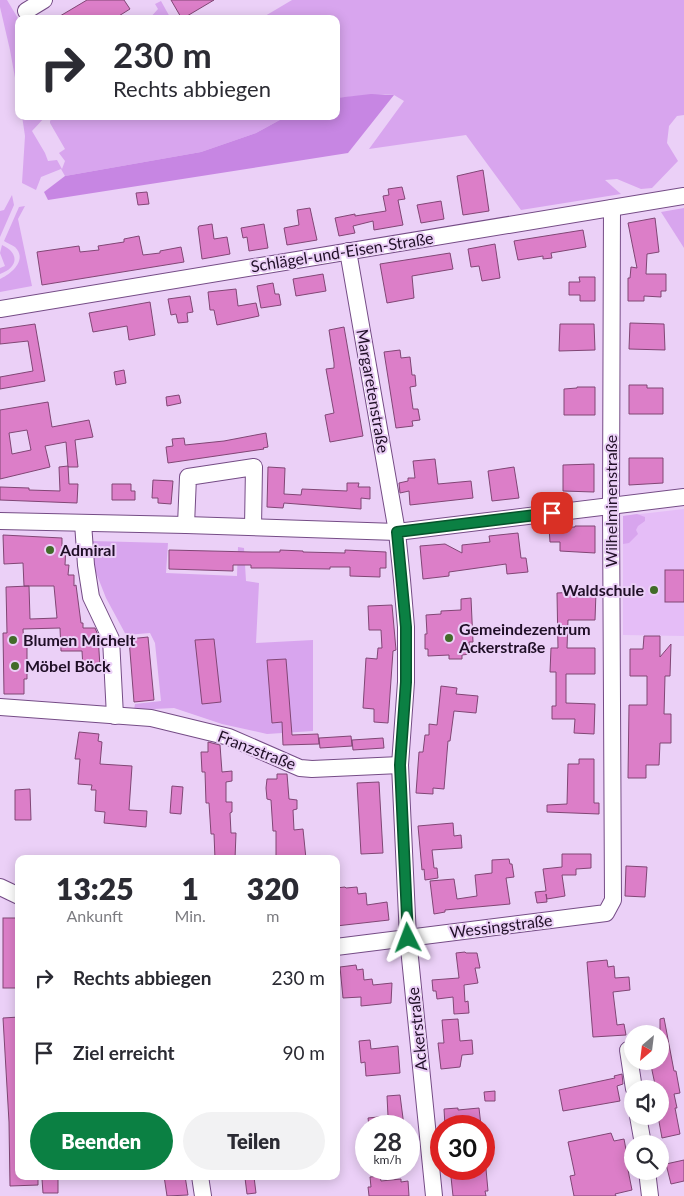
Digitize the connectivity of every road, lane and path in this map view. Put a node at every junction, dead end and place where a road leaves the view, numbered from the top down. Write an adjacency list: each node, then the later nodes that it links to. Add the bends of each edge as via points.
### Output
1 (44, 0): 2 (street)
2 (26, 11)
3 (684, 196): 4 (street, Schlägel-und-Eisen-Straße)
4 (612, 208): 5 (street, Schlägel-und-Eisen-Straße); 8 (street, Wilhelminenstraße)
5 (348, 251): 6 (street, Schlägel-und-Eisen-Straße); 13 (street, Margaretenstraße)
6 (0, 309)
7 (684, 497): 8 (street)
8 (611, 506): 13 (street); 19 (street, Wilhelminenstraße, via 614,855 613,900)
9 (0, 521): 10 (street)
10 (83, 523): 11 (street); 15 (street, via 91,597 110,639)
11 (186, 525): 12 (street); 12 (street, via 188,477 254,467)
12 (253, 527): 13 (street)
13 (397, 532): 16 (street, Ackerstraße, via 406,627)
14 (0, 707): 15 (street, Franzstraße)
15 (115, 716): 16 (street, Franzstraße, via 151,718 229,738 300,768)
16 (400, 765): 20 (street, Ackerstraße)
17 (0, 888): 18 (street)
18 (15, 894)
19 (606, 913): 20 (street, Wessingstraße)
20 (408, 938): 21 (street, Wessingstraße); 25 (street, Ackerstraße)
21 (340, 946)
22 (201, 1180): 24 (street)
23 (648, 1180): 26 (street)
24 (203, 1196)
25 (434, 1196)
26 (650, 1196)

